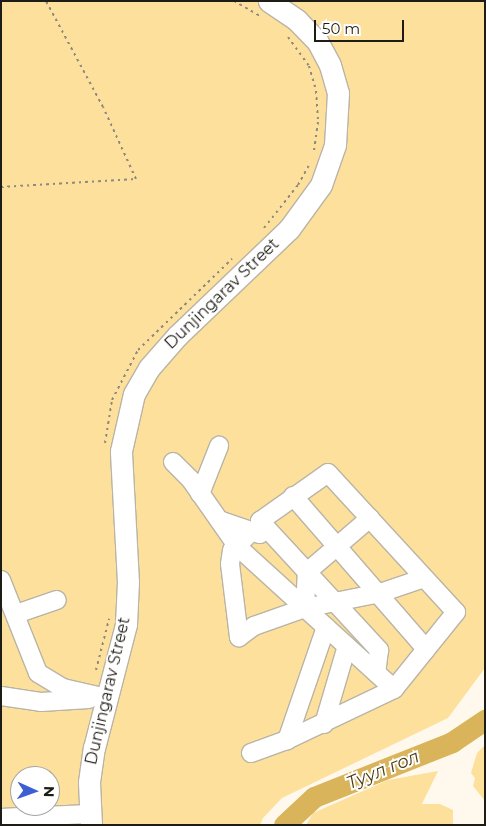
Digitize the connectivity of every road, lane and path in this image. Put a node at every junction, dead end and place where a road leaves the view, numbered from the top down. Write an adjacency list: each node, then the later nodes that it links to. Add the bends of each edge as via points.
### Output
1 (46, 1): 5 (path, via 103,107 136,179)
2 (234, 1): 3 (path)
3 (267, 10): 33 (main road, Dunjingarav Street, via 296,20 317,42 330,65 338,93 338,121 331,163 321,185 289,230 176,336 149,368 134,394 121,451 128,582 126,624)
4 (285, 33): 6 (path, via 303,56 313,77 318,106 316,139 314,155 302,178)
5 (1, 187)
6 (262, 230)
7 (234, 257): 9 (path, via 138,350 112,400)
8 (219, 446): 11 (street)
9 (105, 450)
10 (173, 462): 11 (street)
11 (200, 494): 14 (street)
12 (293, 496): 13 (street, via 328,473); 15 (street); 16 (street)
13 (370, 518): 16 (street); 19 (street)
14 (219, 520): 15 (street); 17 (street)
15 (256, 526): 17 (street); 18 (street)
16 (336, 544): 18 (street); 21 (street)
17 (237, 546): 24 (street); 24 (street, via 232,550 230,564 239,637 254,626)
18 (307, 572): 23 (street); 24 (street)
19 (424, 578): 21 (street); 29 (street, via 456,612)
20 (1, 580): 25 (street)
21 (380, 593): 23 (street); 29 (street)
22 (57, 600): 25 (street)
23 (337, 603): 24 (street); 30 (street, via 379,650)
24 (306, 608): 27 (street)
25 (16, 614): 33 (street, via 38,673 63,688)
26 (110, 615): 33 (path)
27 (326, 627): 28 (street); 34 (street)
28 (347, 646): 30 (street); 35 (street)
29 (426, 648): 31 (street)
30 (376, 673): 31 (street)
31 (394, 689): 35 (street)
32 (1, 696): 33 (street, via 41,702)
33 (98, 696): 39 (main road, Dunjingarav Street, via 89,782)
34 (289, 715): 35 (street); 36 (street)
35 (320, 726): 36 (street)
36 (287, 740): 37 (street)
37 (251, 753)
38 (1, 818): 40 (street)
39 (90, 819): 40 (street)
40 (20, 821)

